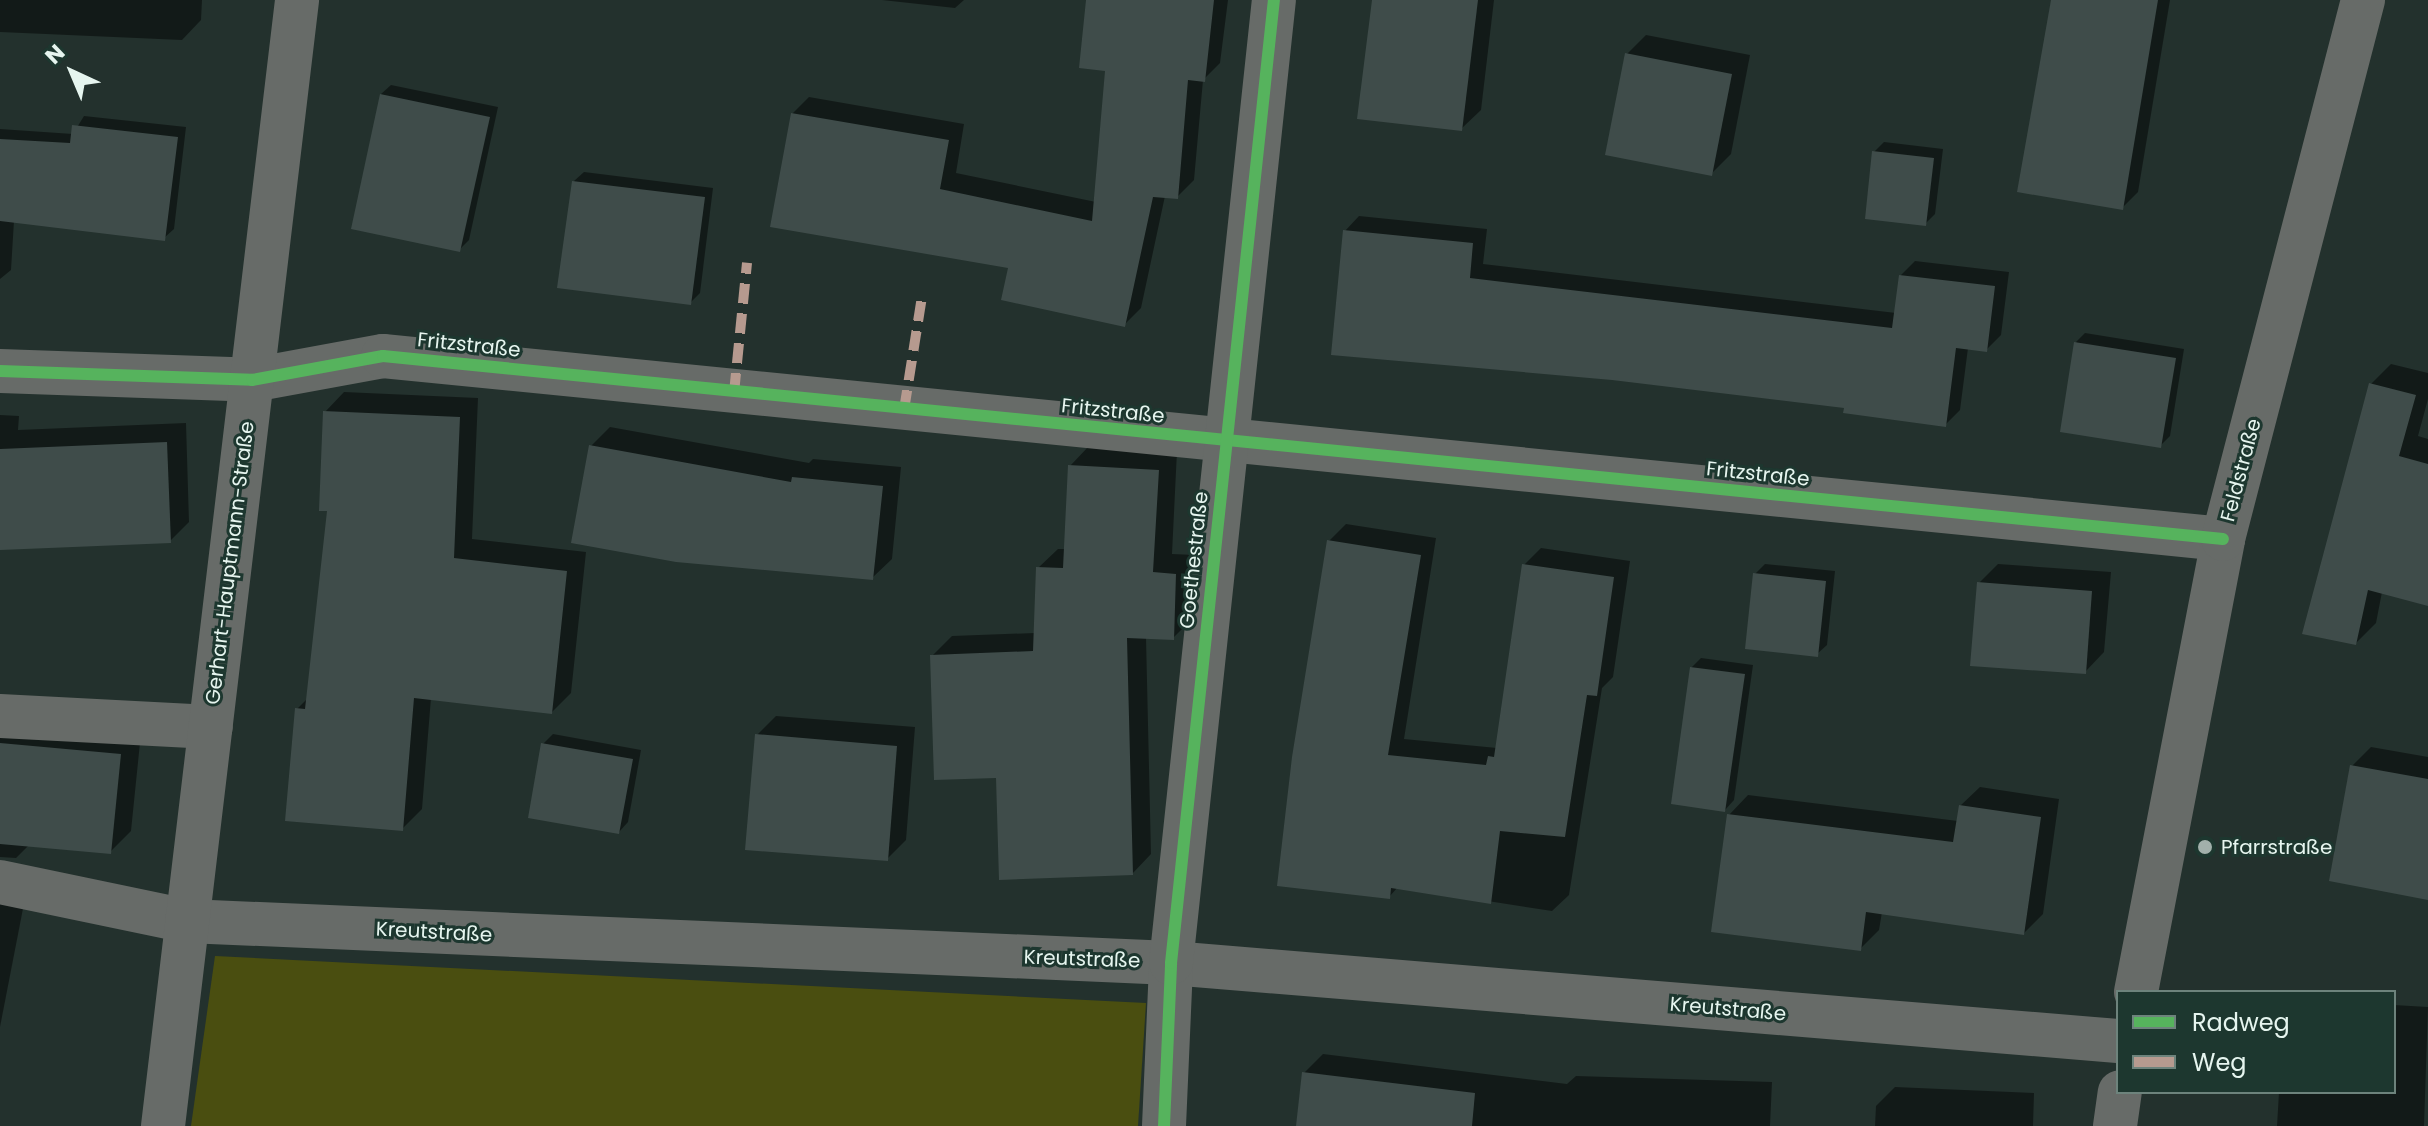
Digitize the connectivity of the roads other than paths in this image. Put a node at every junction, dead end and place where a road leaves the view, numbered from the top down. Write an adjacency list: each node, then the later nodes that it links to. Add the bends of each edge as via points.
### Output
1 (297, 0): 5 (street, Gerhart-Hauptmann-Straße)
2 (1274, 0): 6 (street, Goethestraße)
3 (2363, 0): 7 (street, Feldstraße)
4 (0, 371): 5 (street, Fritzstraße)
5 (252, 380): 6 (street, Fritzstraße, via 383,356); 9 (street, Gerhart-Hauptmann-Straße)
6 (1227, 443): 7 (street, Fritzstraße); 12 (street, Goethestraße)
7 (2223, 539): 13 (street, Feldstraße)
8 (0, 716): 9 (street)
9 (211, 727): 11 (street, Gerhart-Hauptmann-Straße)
10 (0, 882): 11 (street, Kreutstraße)
11 (187, 921): 12 (street, Kreutstraße); 16 (street, Gerhart-Hauptmann-Straße)
12 (1171, 963): 14 (street, Kreutstraße); 17 (street, Goethestraße)
13 (2136, 990)
14 (2116, 1041)
15 (2120, 1094): 18 (street)
16 (163, 1126)
17 (1164, 1126)
18 (2115, 1126)

